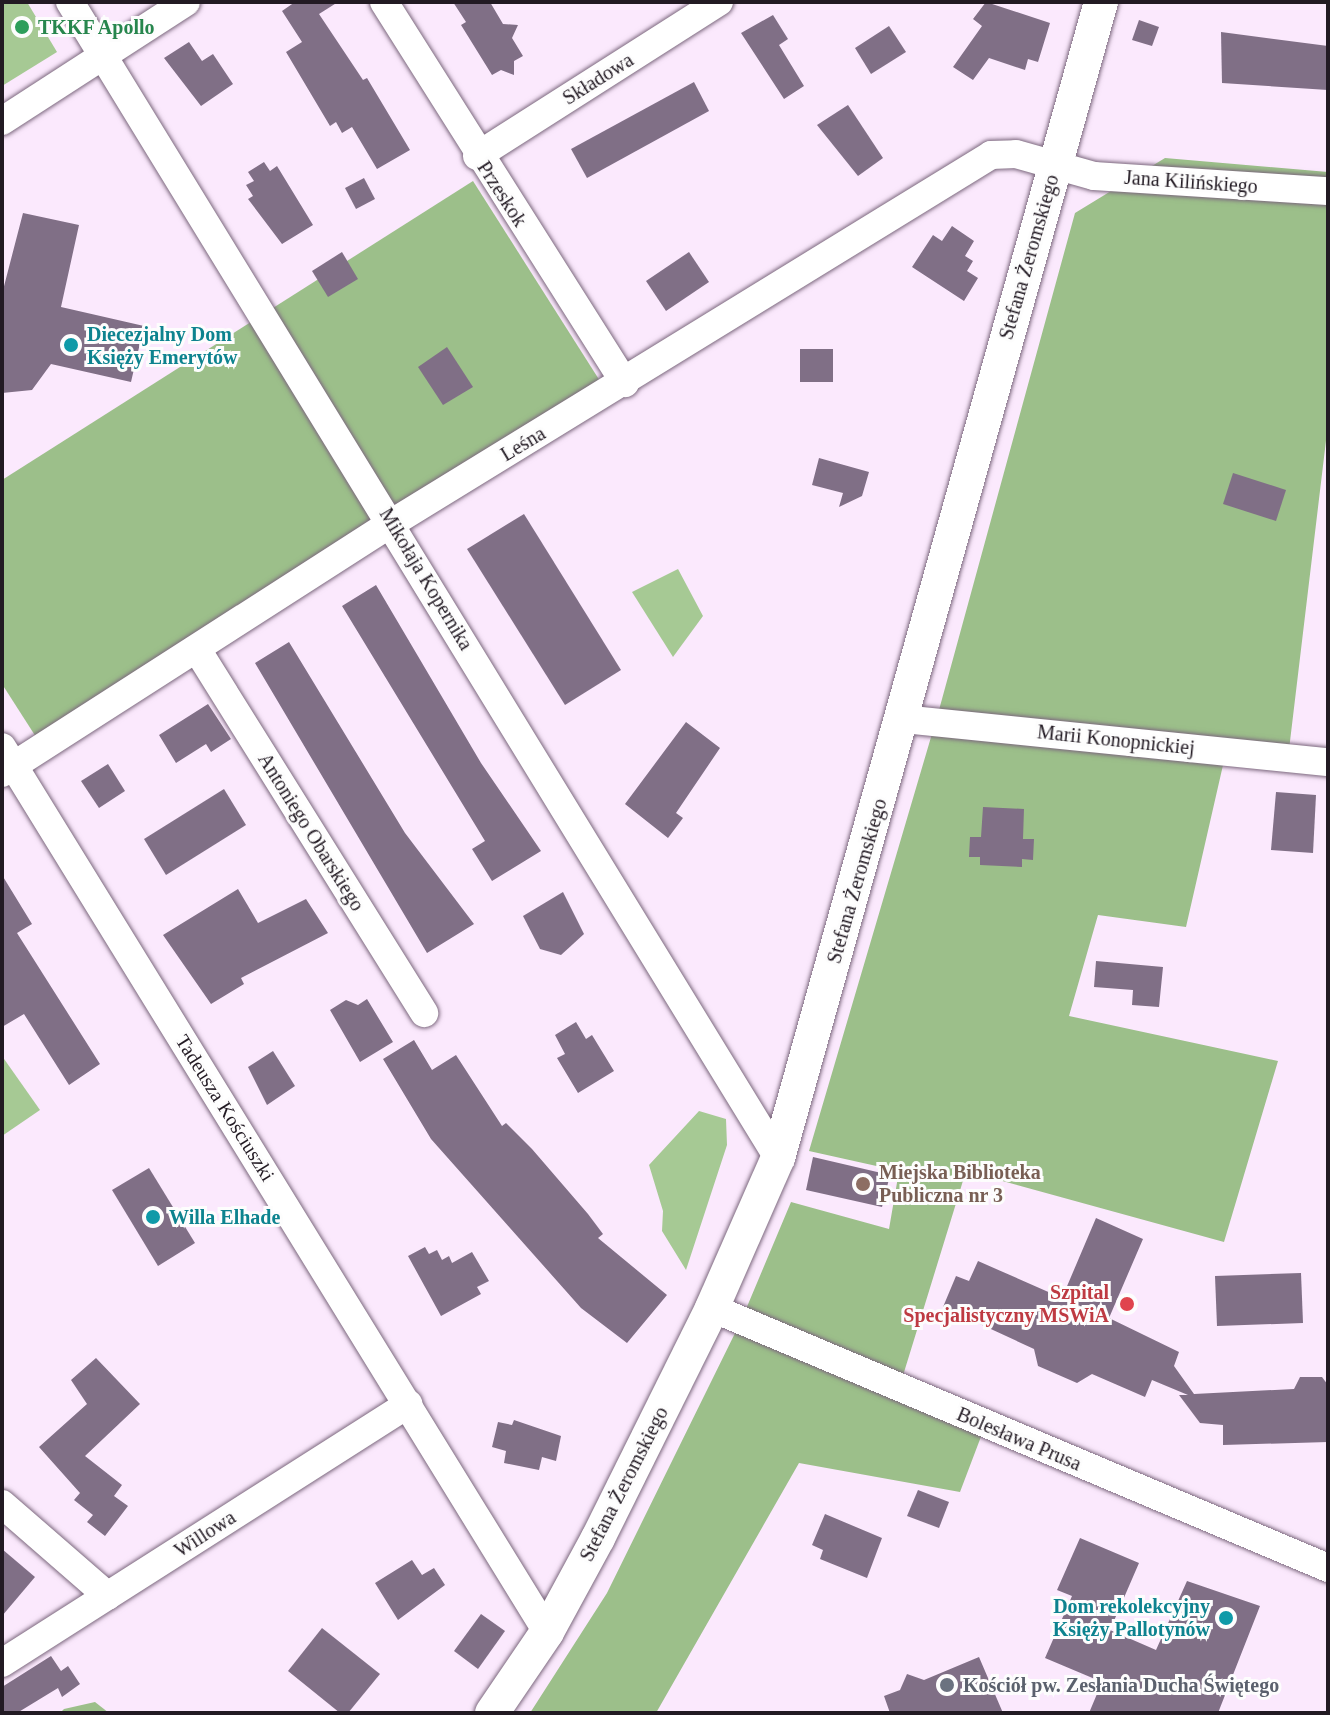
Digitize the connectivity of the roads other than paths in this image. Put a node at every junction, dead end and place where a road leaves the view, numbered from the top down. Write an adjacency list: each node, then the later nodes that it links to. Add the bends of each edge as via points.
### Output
1 (70, 2): 6 (street, Mikołaja Kopernika)
2 (186, 2): 6 (street)
3 (384, 2): 8 (street, Przeskok)
4 (719, 2): 8 (street, Składowa)
5 (1101, 2): 9 (main road, Stefana Żeromskiego)
6 (104, 55): 7 (street); 12 (street, Mikołaja Kopernika)
7 (2, 121)
8 (477, 156): 11 (street, Przeskok)
9 (1054, 166): 10 (street, Jana Kilińskiego, via 1094,176); 11 (street, Leśna, via 1016,154 991,155); 14 (main road, Stefana Żeromskiego)
10 (1328, 191)
11 (625, 383): 12 (street, Leśna)
12 (392, 523): 13 (street, Leśna); 18 (street, Mikołaja Kopernika)
13 (198, 651): 15 (street, Leśna); 17 (street, Antoniego Obarskiego)
14 (903, 719): 16 (street, Marii Konopnickiej); 18 (main road, Stefana Żeromskiego)
15 (6, 762): 20 (street, Tadeusza Kościuszki)
16 (1328, 762)
17 (424, 1013)
18 (778, 1158): 19 (main road, Stefana Żeromskiego)
19 (712, 1308): 22 (street, Bolesława Prusa); 24 (main road, Stefana Żeromskiego)
20 (408, 1404): 23 (street, Willowa); 24 (street, Tadeusza Kościuszki)
21 (2, 1504): 23 (street)
22 (1328, 1568)
23 (108, 1596): 25 (street, Willowa)
24 (547, 1632): 26 (main road, Stefana Żeromskiego)
25 (2, 1663)
26 (492, 1713)

